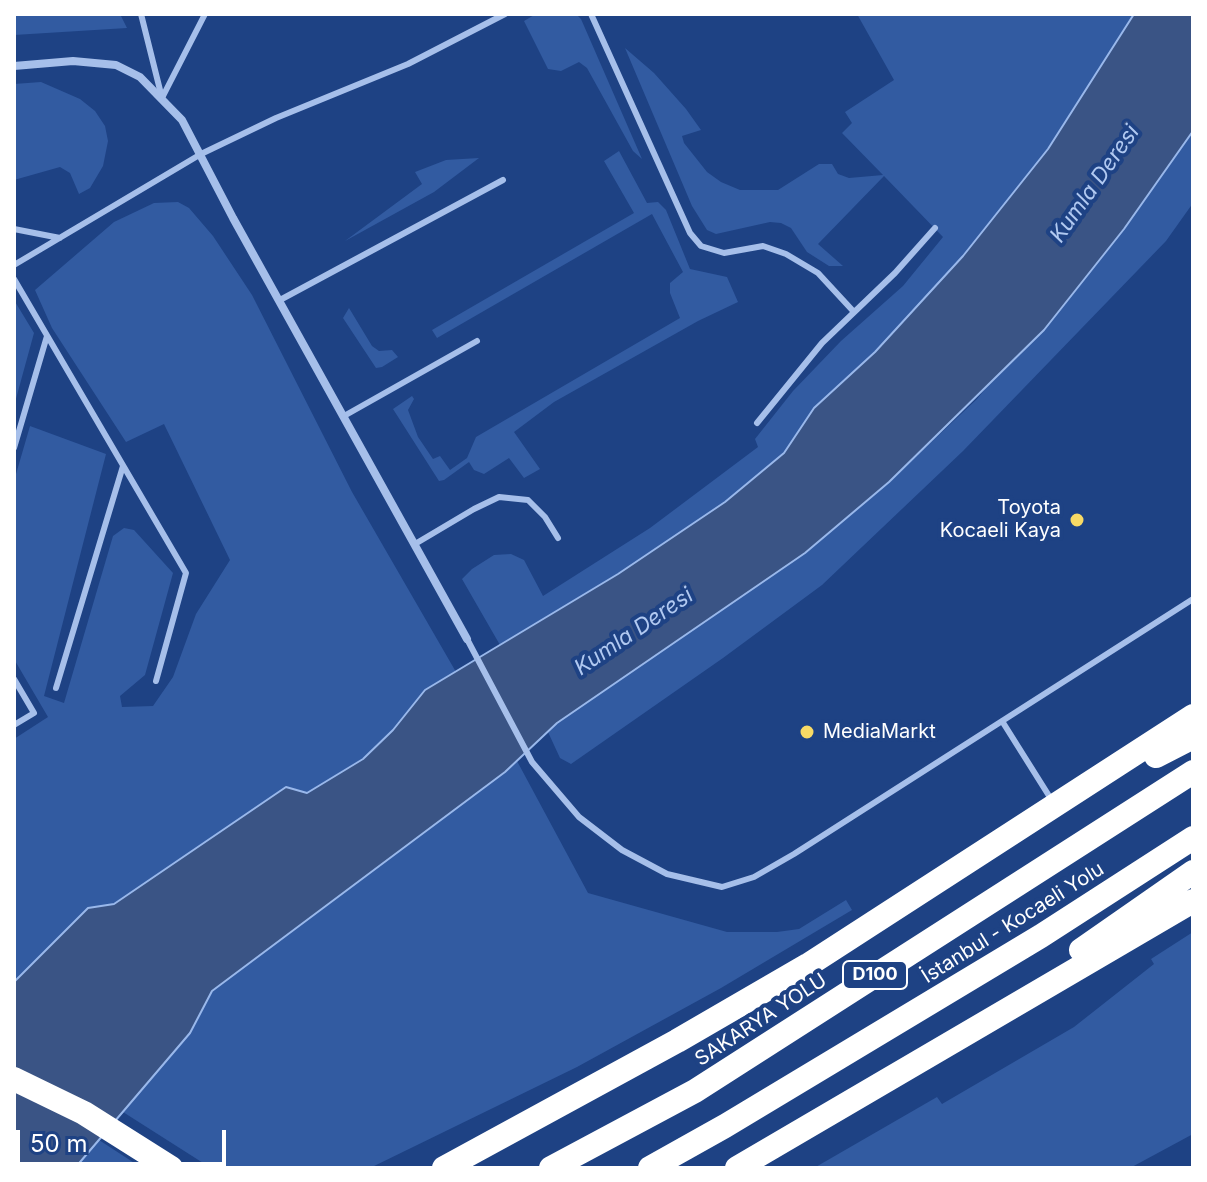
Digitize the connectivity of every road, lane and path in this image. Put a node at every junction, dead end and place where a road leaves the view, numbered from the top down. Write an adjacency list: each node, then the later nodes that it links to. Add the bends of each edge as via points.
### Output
1 (141, 14): 6 (lane)
2 (205, 14): 6 (lane)
3 (505, 14): 7 (lane, via 408,64)
4 (591, 14): 15 (lane, via 690,233 701,246 724,253 763,246 786,254 818,273)
5 (14, 66): 6 (street, via 73,61 116,65 140,77)
6 (162, 98): 7 (street)
7 (201, 154): 11 (lane); 14 (street)
8 (503, 180): 14 (lane)
9 (935, 228): 15 (lane)
10 (14, 229): 11 (lane)
11 (60, 238): 12 (lane)
12 (14, 265)
13 (14, 279): 16 (lane)
14 (280, 300): 18 (street)
15 (854, 312): 19 (lane)
16 (47, 335): 20 (lane); 21 (lane)
17 (477, 341): 18 (lane)
18 (344, 416): 23 (street)
19 (757, 423)
20 (14, 448)
21 (123, 465): 27 (lane, via 186,573); 28 (lane)
22 (558, 538): 23 (lane, via 528,500 499,497)
23 (415, 544): 25 (street)
24 (1193, 599): 30 (lane)
25 (467, 639): 30 (lane, via 532,762 579,817 622,850 667,874 722,887 754,877 794,854)
26 (14, 679): 31 (lane, via 34,713)
27 (156, 681)
28 (56, 688)
29 (1193, 716): 34 (highway)
30 (1002, 721): 34 (lane)
31 (14, 725)
32 (1193, 737): 34 (highway)
33 (1193, 772): 42 (highway, SAKARYA YOLU / D100, via 695,1091)
34 (1056, 806): 41 (highway, via 808,965)
35 (1193, 838): 43 (highway, İstanbul - Kocaeli Yolu / D100, via 1041,936)
36 (1193, 872): 38 (highway)
37 (1193, 901): 38 (highway)
38 (922, 1061): 44 (highway)
39 (14, 1079): 40 (highway)
40 (171, 1168)
41 (444, 1168)
42 (551, 1168)
43 (650, 1168)
44 (737, 1168)

